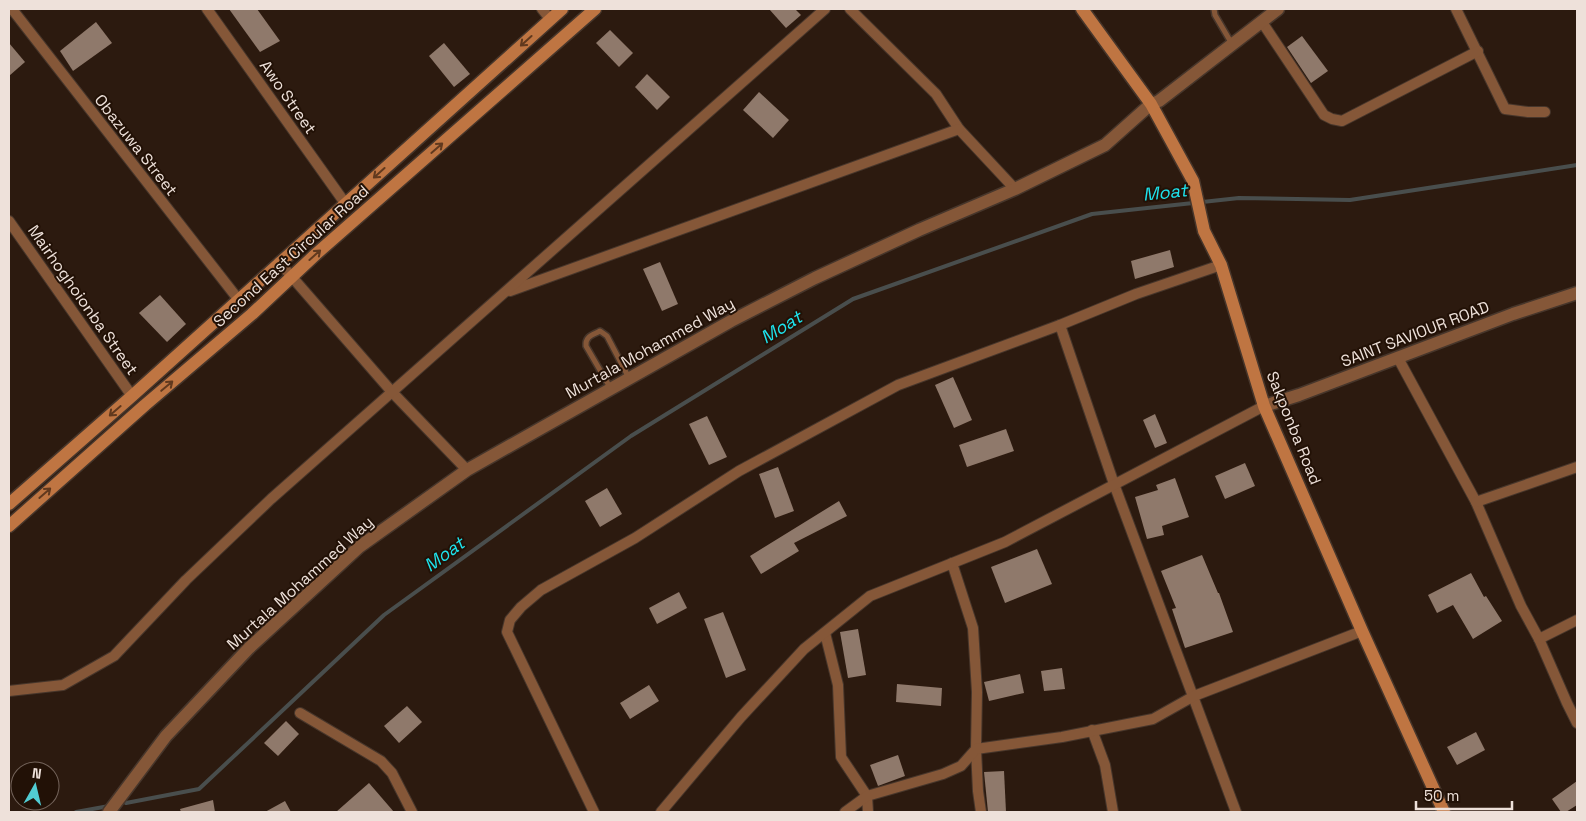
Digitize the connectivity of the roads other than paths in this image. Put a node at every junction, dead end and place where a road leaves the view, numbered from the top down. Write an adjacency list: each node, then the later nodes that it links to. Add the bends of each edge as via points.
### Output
1 (12, 9): 26 (street, Obazuwa Street)
2 (207, 9): 19 (street, Awo Street)
3 (562, 9): 11 (main road, Second East Circular Road)
4 (595, 9): 23 (main road, Second East Circular Road, one-way to 4)
5 (824, 9): 24 (street)
6 (850, 9): 17 (street, via 936,94)
7 (1082, 9): 15 (main road, Sakponba Road)
8 (1214, 9): 13 (lane)
9 (1278, 9): 12 (street, Murtala Mohammed Way)
10 (1456, 9): 14 (street)
11 (546, 14): 19 (main road, Second East Circular Road, one-way to 19)
12 (1262, 22): 13 (street, Murtala Mohammed Way); 14 (street, via 1324,115 1332,120 1342,121)
13 (1232, 44): 15 (street, Murtala Mohammed Way)
14 (1478, 51): 16 (street, via 1505,109)
15 (1151, 104): 18 (street, Murtala Mohammed Way, via 1105,145); 22 (main road, Sakponba Road, via 1193,181 1204,231)
16 (1545, 112)
17 (959, 129): 18 (street); 24 (street)
18 (1015, 189): 29 (street, Murtala Mohammed Way, via 815,278)
19 (345, 204): 21 (main road, Second East Circular Road)
20 (9, 221): 32 (street, Mairhoghoionba Street)
21 (279, 262): 23 (street); 26 (main road, Second East Circular Road)
22 (1221, 265): 27 (street, via 1136,294); 33 (main road, Sakponba Road)
23 (292, 276): 31 (street); 39 (main road, Second East Circular Road, one-way to 23)
24 (504, 293): 31 (street)
25 (1577, 293): 28 (street, SAINT SAVIOUR ROAD)
26 (238, 299): 32 (main road, Second East Circular Road)
27 (1060, 325): 36 (street); 54 (street, via 882,393 738,471 635,538 541,590 520,607 510,620 507,632)
28 (1398, 358): 33 (street, SAINT SAVIOUR ROAD); 37 (street)
29 (629, 378): 30 (street, Murtala Mohammed Way); 30 (lane, via 607,336 600,332 587,338 586,346)
30 (611, 389): 35 (street, Murtala Mohammed Way)
31 (392, 392): 35 (street); 45 (street, via 271,499 186,580 114,656 63,685)
32 (132, 396): 38 (main road, Second East Circular Road, one-way to 38)
33 (1264, 406): 36 (street); 42 (main road, Sakponba Road)
34 (1577, 467): 37 (street)
35 (467, 470): 52 (street, Murtala Mohammed Way, via 360,547 249,648 166,736)
36 (1114, 484): 40 (street, via 1005,542); 46 (street)
37 (1476, 502): 44 (street, via 1521,606)
38 (9, 504)
39 (9, 526)
40 (952, 563): 43 (street, via 870,596); 50 (street, via 973,628)
41 (1577, 620): 44 (street)
42 (1362, 631): 46 (street); 61 (main road, Sakponba Road)
43 (824, 633): 51 (street, via 838,685 841,757); 55 (street, via 804,649 741,717)
44 (1539, 639): 48 (street)
45 (9, 691)
46 (1194, 696): 49 (street, via 1153,719); 60 (street)
47 (300, 713): 53 (street, via 381,761 392,773)
48 (1577, 723)
49 (1092, 730): 50 (street); 59 (street, via 1105,765)
50 (976, 749): 51 (street, via 961,766 943,774); 58 (street)
51 (868, 796): 56 (street); 57 (street)
52 (109, 812)
53 (412, 812)
54 (594, 812)
55 (661, 812)
56 (845, 812)
57 (868, 812)
58 (981, 812)
59 (1113, 812)
60 (1236, 812)
61 (1444, 812)

